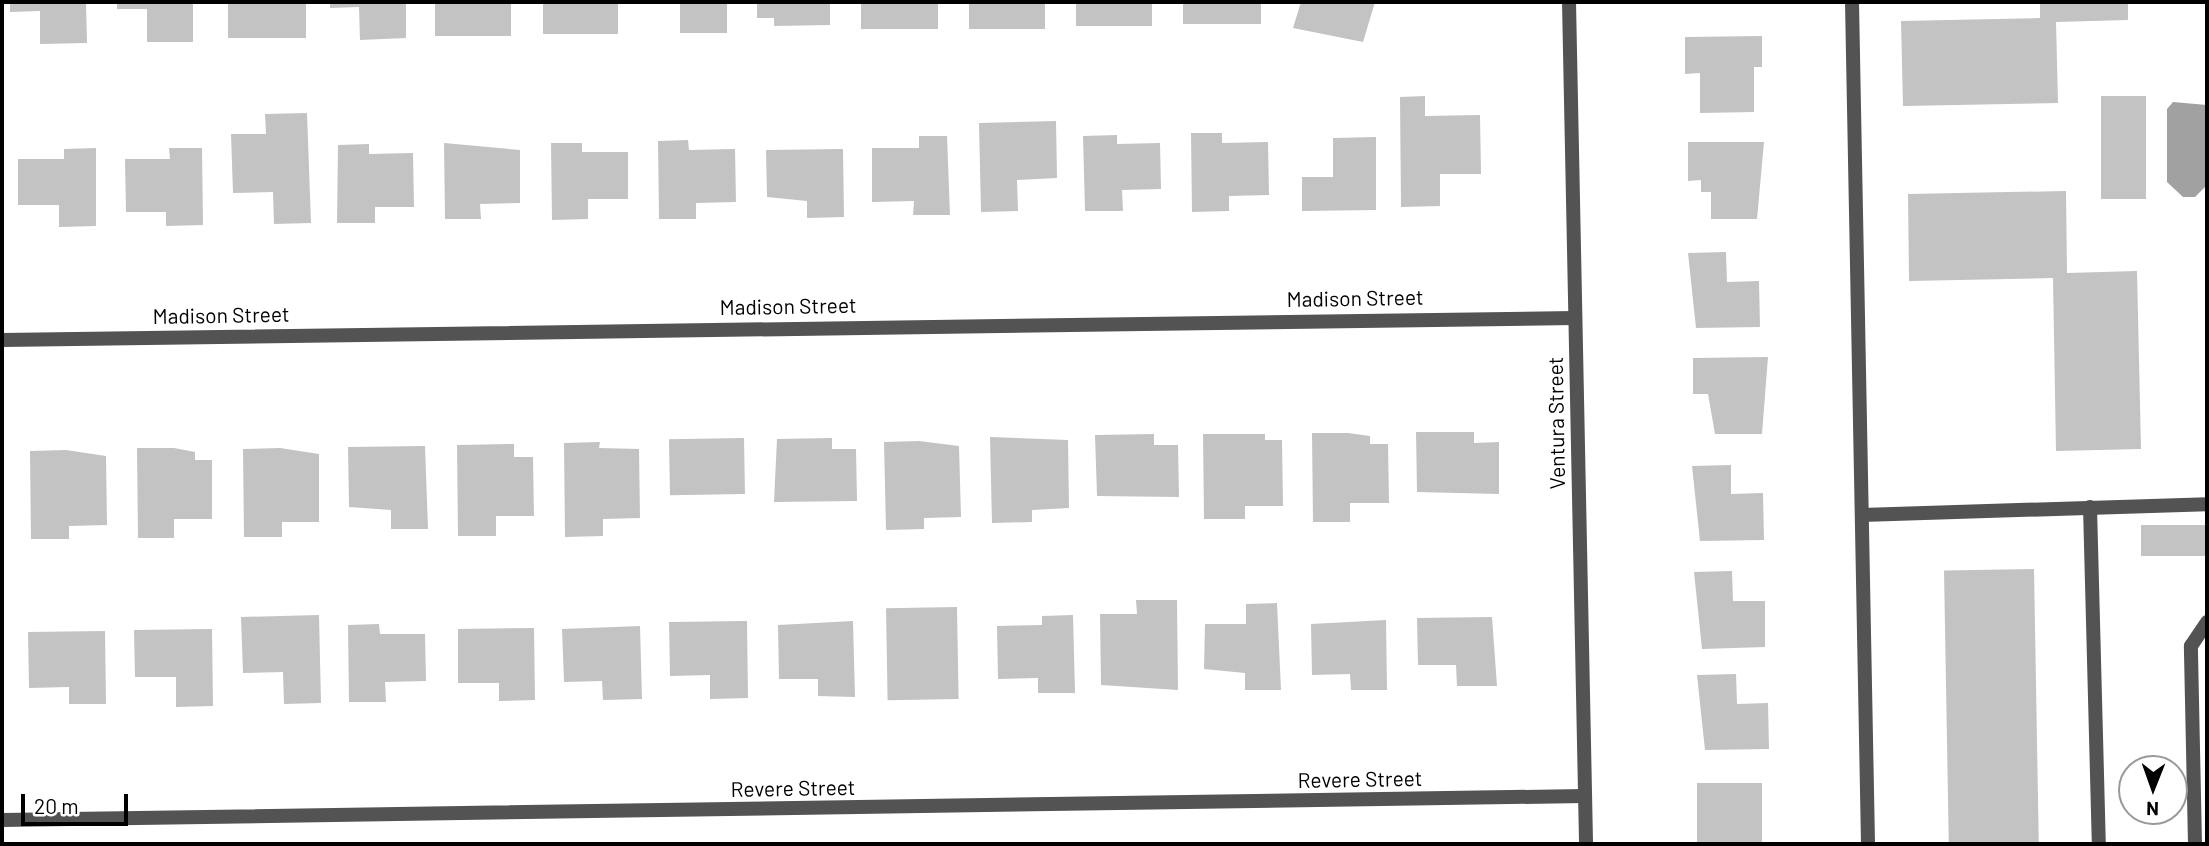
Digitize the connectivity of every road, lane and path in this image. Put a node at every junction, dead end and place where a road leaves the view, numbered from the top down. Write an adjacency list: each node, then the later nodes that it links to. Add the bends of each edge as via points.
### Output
1 (1569, 2): 3 (street, Ventura Street)
2 (1852, 2): 7 (street)
3 (1575, 318): 4 (street, Madison Street); 9 (street, Ventura Street)
4 (2, 340)
5 (2207, 505): 6 (street)
6 (2090, 507): 7 (street); 13 (street)
7 (1861, 515): 12 (street)
8 (2207, 622): 14 (street, via 2191,646)
9 (1585, 796): 10 (street, Revere Street); 11 (street, Ventura Street)
10 (2, 820)
11 (1586, 844)
12 (1868, 844)
13 (2098, 844)
14 (2195, 844)

